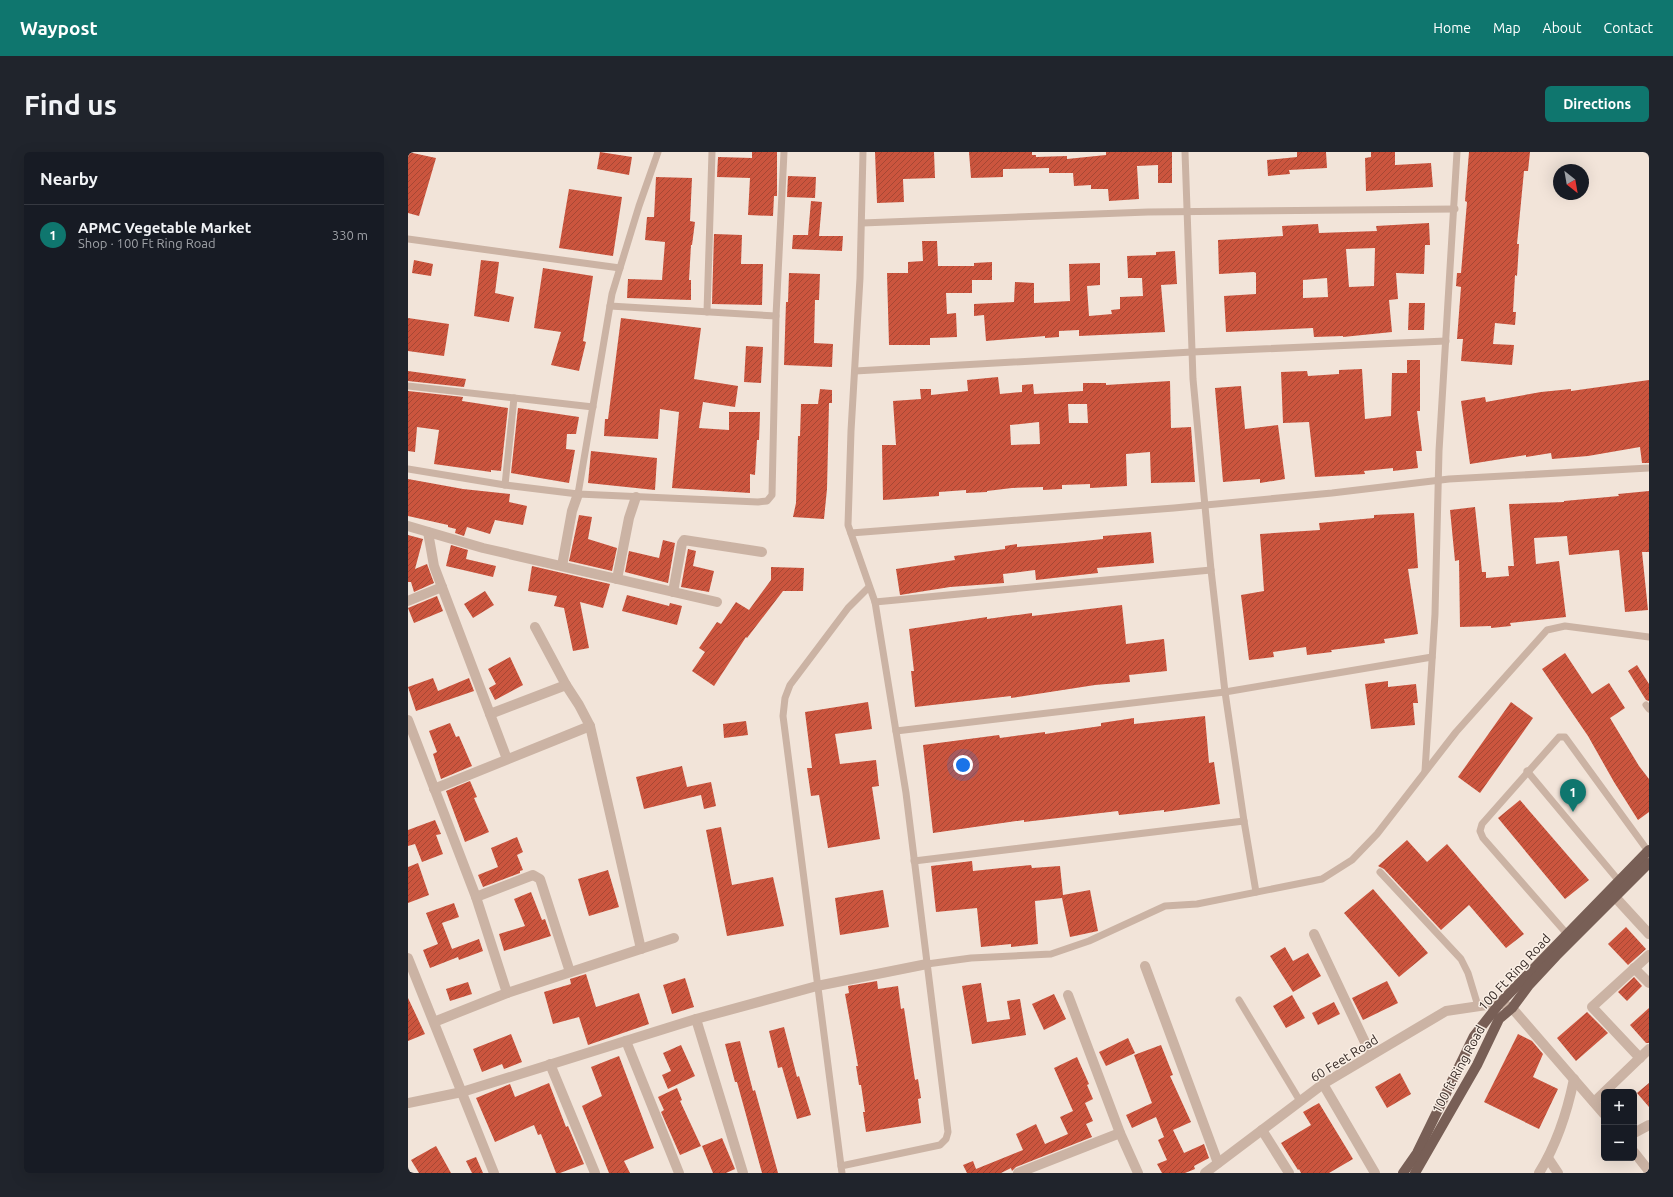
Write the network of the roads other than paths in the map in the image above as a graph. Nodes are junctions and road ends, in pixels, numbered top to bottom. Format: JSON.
{"nodes":[{"id":1,"x":658,"y":152,"type":"edge"},
{"id":2,"x":712,"y":152,"type":"edge"},
{"id":3,"x":784,"y":152,"type":"edge"},
{"id":4,"x":863,"y":152,"type":"edge"},
{"id":5,"x":1185,"y":152,"type":"edge"},
{"id":6,"x":1457,"y":152,"type":"edge"},
{"id":7,"x":1454,"y":209,"type":"junction"},
{"id":8,"x":1187,"y":212,"type":"junction"},
{"id":9,"x":862,"y":223,"type":"junction"},
{"id":10,"x":408,"y":239,"type":"edge"},
{"id":11,"x":620,"y":268,"type":"junction"},
{"id":12,"x":610,"y":306,"type":"junction"},
{"id":13,"x":707,"y":312,"type":"junction"},
{"id":14,"x":776,"y":316,"type":"junction"},
{"id":15,"x":1446,"y":341,"type":"junction"},
{"id":16,"x":1192,"y":352,"type":"junction"},
{"id":17,"x":855,"y":371,"type":"junction"},
{"id":18,"x":408,"y":386,"type":"edge"},
{"id":19,"x":514,"y":398,"type":"junction"},
{"id":20,"x":593,"y":406,"type":"junction"},
{"id":21,"x":1649,"y":468,"type":"edge"},
{"id":22,"x":408,"y":469,"type":"edge"},
{"id":23,"x":1438,"y":480,"type":"junction"},
{"id":24,"x":505,"y":485,"type":"junction"},
{"id":25,"x":578,"y":494,"type":"junction"},
{"id":26,"x":636,"y":497,"type":"junction"},
{"id":27,"x":1206,"y":504,"type":"junction"},
{"id":28,"x":408,"y":526,"type":"edge"},
{"id":29,"x":428,"y":532,"type":"junction"},
{"id":30,"x":851,"y":533,"type":"junction"},
{"id":31,"x":762,"y":552,"type":"dead end"},
{"id":32,"x":562,"y":566,"type":"junction"},
{"id":33,"x":1211,"y":570,"type":"junction"},
{"id":34,"x":617,"y":579,"type":"junction"},
{"id":35,"x":442,"y":587,"type":"junction"},
{"id":36,"x":869,"y":587,"type":"junction"},
{"id":37,"x":673,"y":592,"type":"junction"},
{"id":38,"x":408,"y":601,"type":"edge"},
{"id":39,"x":717,"y":602,"type":"dead end"},
{"id":40,"x":875,"y":602,"type":"junction"},
{"id":41,"x":535,"y":627,"type":"dead end"},
{"id":42,"x":1649,"y":636,"type":"edge"},
{"id":43,"x":1432,"y":657,"type":"junction"},
{"id":44,"x":566,"y":685,"type":"junction"},
{"id":45,"x":1225,"y":692,"type":"junction"},
{"id":46,"x":490,"y":714,"type":"junction"},
{"id":47,"x":408,"y":720,"type":"edge"},
{"id":48,"x":590,"y":726,"type":"junction"},
{"id":49,"x":896,"y":731,"type":"junction"},
{"id":50,"x":507,"y":760,"type":"junction"},
{"id":51,"x":1527,"y":771,"type":"junction"},
{"id":52,"x":1425,"y":772,"type":"junction"},
{"id":53,"x":434,"y":789,"type":"junction"},
{"id":54,"x":1244,"y":821,"type":"junction"},
{"id":55,"x":1649,"y":850,"type":"edge"},
{"id":56,"x":914,"y":861,"type":"junction"},
{"id":57,"x":1649,"y":863,"type":"edge"},
{"id":58,"x":1380,"y":872,"type":"dead end"},
{"id":59,"x":1619,"y":881,"type":"junction"},
{"id":60,"x":1256,"y":892,"type":"junction"},
{"id":61,"x":1615,"y":897,"type":"junction"},
{"id":62,"x":476,"y":898,"type":"junction"},
{"id":63,"x":1314,"y":934,"type":"dead end"},
{"id":64,"x":1567,"y":934,"type":"junction"},
{"id":65,"x":1649,"y":934,"type":"edge"},
{"id":66,"x":674,"y":938,"type":"dead end"},
{"id":67,"x":641,"y":949,"type":"junction"},
{"id":68,"x":1649,"y":955,"type":"edge"},
{"id":69,"x":408,"y":958,"type":"edge"},
{"id":70,"x":927,"y":964,"type":"junction"},
{"id":71,"x":1145,"y":966,"type":"dead end"},
{"id":72,"x":1634,"y":968,"type":"junction"},
{"id":73,"x":570,"y":972,"type":"junction"},
{"id":74,"x":1649,"y":983,"type":"edge"},
{"id":75,"x":817,"y":986,"type":"junction"},
{"id":76,"x":507,"y":993,"type":"junction"},
{"id":77,"x":1068,"y":995,"type":"dead end"},
{"id":78,"x":1239,"y":1000,"type":"dead end"},
{"id":79,"x":1500,"y":1003,"type":"junction"},
{"id":80,"x":1478,"y":1006,"type":"junction"},
{"id":81,"x":1512,"y":1008,"type":"junction"},
{"id":82,"x":696,"y":1019,"type":"junction"},
{"id":83,"x":434,"y":1022,"type":"junction"},
{"id":84,"x":626,"y":1041,"type":"junction"},
{"id":85,"x":1649,"y":1048,"type":"edge"},
{"id":86,"x":1371,"y":1055,"type":"junction"},
{"id":87,"x":1640,"y":1058,"type":"junction"},
{"id":88,"x":550,"y":1064,"type":"junction"},
{"id":89,"x":1574,"y":1079,"type":"junction"},
{"id":90,"x":1323,"y":1084,"type":"junction"},
{"id":91,"x":462,"y":1092,"type":"junction"},
{"id":92,"x":1300,"y":1101,"type":"junction"},
{"id":93,"x":1594,"y":1102,"type":"junction"},
{"id":94,"x":408,"y":1103,"type":"edge"},
{"id":95,"x":1601,"y":1110,"type":"edge"},
{"id":96,"x":1649,"y":1125,"type":"edge"},
{"id":97,"x":1262,"y":1130,"type":"junction"},
{"id":98,"x":1637,"y":1131,"type":"edge"},
{"id":99,"x":1120,"y":1133,"type":"junction"},
{"id":100,"x":1637,"y":1156,"type":"edge"},
{"id":101,"x":1548,"y":1158,"type":"junction"},
{"id":102,"x":1218,"y":1163,"type":"junction"},
{"id":103,"x":842,"y":1170,"type":"edge"},
{"id":104,"x":1649,"y":1171,"type":"edge"},
{"id":105,"x":494,"y":1173,"type":"edge"},
{"id":106,"x":595,"y":1173,"type":"edge"},
{"id":107,"x":679,"y":1173,"type":"edge"},
{"id":108,"x":743,"y":1173,"type":"edge"},
{"id":109,"x":1018,"y":1173,"type":"edge"},
{"id":110,"x":1138,"y":1173,"type":"edge"},
{"id":111,"x":1205,"y":1173,"type":"edge"},
{"id":112,"x":1289,"y":1173,"type":"edge"},
{"id":113,"x":1375,"y":1173,"type":"edge"},
{"id":114,"x":1403,"y":1173,"type":"edge"},
{"id":115,"x":1414,"y":1173,"type":"edge"},
{"id":116,"x":1539,"y":1173,"type":"edge"},
{"id":117,"x":1558,"y":1173,"type":"edge"}],
"edges":[{"from":1,"to":11,"type":"lane"},
{"from":2,"to":13,"type":"lane"},
{"from":3,"to":14,"type":"lane"},
{"from":4,"to":9,"type":"lane"},
{"from":5,"to":8,"type":"lane"},
{"from":6,"to":7,"type":"lane"},
{"from":7,"to":8,"type":"lane"},
{"from":7,"to":15,"type":"lane"},
{"from":8,"to":9,"type":"lane"},
{"from":8,"to":16,"type":"lane"},
{"from":9,"to":17,"type":"lane"},
{"from":10,"to":11,"type":"lane"},
{"from":11,"to":12,"type":"lane"},
{"from":12,"to":13,"type":"lane"},
{"from":12,"to":20,"type":"lane"},
{"from":13,"to":14,"type":"lane"},
{"from":14,"to":26,"type":"lane"},
{"from":15,"to":16,"type":"lane"},
{"from":15,"to":23,"type":"lane"},
{"from":16,"to":17,"type":"lane"},
{"from":16,"to":27,"type":"lane"},
{"from":17,"to":30,"type":"lane"},
{"from":18,"to":19,"type":"lane"},
{"from":19,"to":20,"type":"lane"},
{"from":19,"to":24,"type":"lane"},
{"from":20,"to":25,"type":"lane"},
{"from":21,"to":23,"type":"lane"},
{"from":22,"to":24,"type":"lane"},
{"from":23,"to":27,"type":"lane"},
{"from":23,"to":43,"type":"lane"},
{"from":24,"to":25,"type":"lane"},
{"from":25,"to":26,"type":"lane"},
{"from":25,"to":32,"type":"street"},
{"from":26,"to":34,"type":"street"},
{"from":27,"to":30,"type":"lane"},
{"from":27,"to":33,"type":"lane"},
{"from":28,"to":29,"type":"street"},
{"from":29,"to":32,"type":"street"},
{"from":29,"to":35,"type":"street"},
{"from":30,"to":36,"type":"lane"},
{"from":31,"to":37,"type":"street"},
{"from":32,"to":34,"type":"street"},
{"from":33,"to":40,"type":"lane"},
{"from":33,"to":45,"type":"lane"},
{"from":34,"to":37,"type":"street"},
{"from":35,"to":38,"type":"street"},
{"from":35,"to":46,"type":"street"},
{"from":36,"to":40,"type":"lane"},
{"from":36,"to":75,"type":"lane"},
{"from":37,"to":39,"type":"street"},
{"from":40,"to":49,"type":"lane"},
{"from":41,"to":44,"type":"street"},
{"from":42,"to":52,"type":"lane"},
{"from":43,"to":45,"type":"lane"},
{"from":43,"to":52,"type":"lane"},
{"from":44,"to":46,"type":"street"},
{"from":44,"to":48,"type":"street"},
{"from":45,"to":49,"type":"lane"},
{"from":45,"to":54,"type":"lane"},
{"from":46,"to":50,"type":"street"},
{"from":47,"to":53,"type":"street"},
{"from":48,"to":50,"type":"street"},
{"from":48,"to":67,"type":"street"},
{"from":49,"to":56,"type":"lane"},
{"from":50,"to":53,"type":"street"},
{"from":51,"to":55,"type":"lane"},
{"from":51,"to":59,"type":"lane"},
{"from":51,"to":64,"type":"lane"},
{"from":52,"to":60,"type":"lane"},
{"from":53,"to":62,"type":"street"},
{"from":54,"to":56,"type":"lane"},
{"from":54,"to":60,"type":"lane"},
{"from":55,"to":59,"type":"main road","name":"100 Ft Ring Road"},
{"from":56,"to":70,"type":"lane"},
{"from":57,"to":61,"type":"main road","name":"100 ft Ring Road"},
{"from":58,"to":80,"type":"lane"},
{"from":59,"to":64,"type":"main road","name":"100 Ft Ring Road"},
{"from":60,"to":70,"type":"lane"},
{"from":61,"to":65,"type":"street"},
{"from":61,"to":81,"type":"main road","name":"100 ft Ring Road"},
{"from":62,"to":73,"type":"street"},
{"from":62,"to":76,"type":"street"},
{"from":63,"to":86,"type":"street"},
{"from":64,"to":79,"type":"main road","name":"100 Ft Ring Road"},
{"from":66,"to":67,"type":"street"},
{"from":67,"to":73,"type":"street"},
{"from":68,"to":72,"type":"street"},
{"from":69,"to":83,"type":"street"},
{"from":70,"to":75,"type":"street"},
{"from":70,"to":103,"type":"lane"},
{"from":71,"to":102,"type":"street"},
{"from":72,"to":74,"type":"street"},
{"from":72,"to":87,"type":"street"},
{"from":73,"to":76,"type":"street"},
{"from":75,"to":82,"type":"street"},
{"from":75,"to":103,"type":"lane"},
{"from":76,"to":83,"type":"street"},
{"from":77,"to":99,"type":"street"},
{"from":78,"to":92,"type":"lane"},
{"from":79,"to":80,"type":"street","name":"60 Feet Road"},
{"from":79,"to":81,"type":"street"},
{"from":79,"to":114,"type":"main road","name":"100 Ft Ring Road"},
{"from":80,"to":86,"type":"street","name":"60 Feet Road"},
{"from":81,"to":89,"type":"street"},
{"from":81,"to":115,"type":"main road","name":"100 ft Ring Road"},
{"from":82,"to":84,"type":"street"},
{"from":82,"to":108,"type":"street"},
{"from":83,"to":91,"type":"street"},
{"from":84,"to":88,"type":"street"},
{"from":84,"to":107,"type":"street"},
{"from":85,"to":87,"type":"street"},
{"from":86,"to":90,"type":"street","name":"60 Feet Road"},
{"from":87,"to":93,"type":"street"},
{"from":88,"to":91,"type":"street"},
{"from":88,"to":106,"type":"street"},
{"from":89,"to":93,"type":"street"},
{"from":89,"to":101,"type":"street"},
{"from":90,"to":92,"type":"street","name":"60 Feet Road"},
{"from":90,"to":113,"type":"street"},
{"from":91,"to":94,"type":"street"},
{"from":91,"to":105,"type":"street"},
{"from":92,"to":97,"type":"street","name":"60 Feet Road"},
{"from":93,"to":95,"type":"street"},
{"from":96,"to":98,"type":"street"},
{"from":97,"to":102,"type":"street","name":"60 Feet Road"},
{"from":97,"to":112,"type":"street"},
{"from":99,"to":109,"type":"street"},
{"from":99,"to":110,"type":"street"},
{"from":100,"to":104,"type":"street"},
{"from":101,"to":116,"type":"street"},
{"from":101,"to":117,"type":"street"},
{"from":102,"to":111,"type":"street","name":"60 Feet Road"}]}
